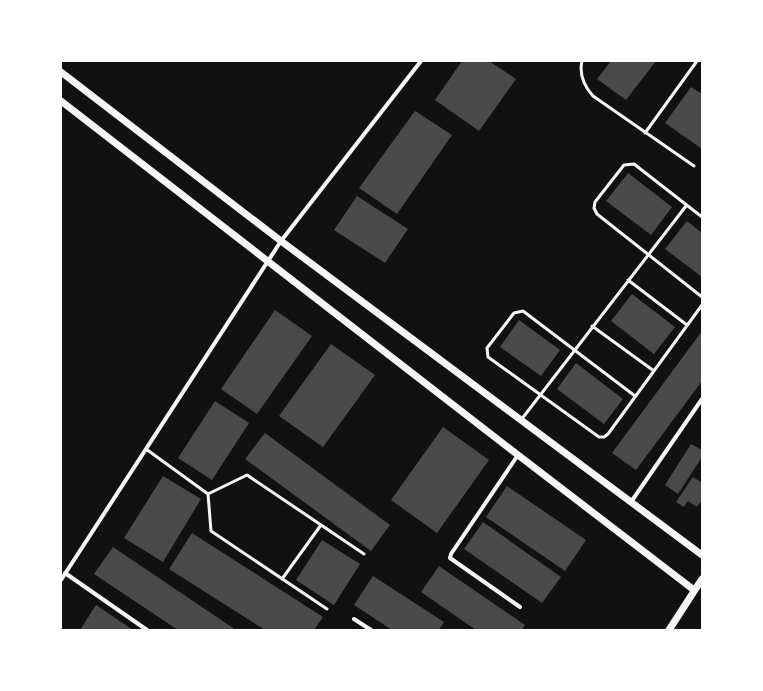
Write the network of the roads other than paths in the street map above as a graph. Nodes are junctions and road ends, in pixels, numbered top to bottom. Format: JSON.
{"nodes":[{"id":1,"x":421,"y":61,"type":"edge"},
{"id":2,"x":582,"y":61,"type":"edge"},
{"id":3,"x":697,"y":61,"type":"edge"},
{"id":4,"x":61,"y":72,"type":"edge"},
{"id":5,"x":61,"y":101,"type":"edge"},
{"id":6,"x":646,"y":133,"type":"junction"},
{"id":7,"x":694,"y":166,"type":"dead end"},
{"id":8,"x":686,"y":206,"type":"junction"},
{"id":9,"x":702,"y":218,"type":"edge"},
{"id":10,"x":281,"y":241,"type":"junction"},
{"id":11,"x":647,"y":254,"type":"junction"},
{"id":12,"x":267,"y":262,"type":"junction"},
{"id":13,"x":628,"y":280,"type":"junction"},
{"id":14,"x":702,"y":297,"type":"edge"},
{"id":15,"x":702,"y":305,"type":"edge"},
{"id":16,"x":687,"y":325,"type":"junction"},
{"id":17,"x":592,"y":326,"type":"junction"},
{"id":18,"x":574,"y":351,"type":"junction"},
{"id":19,"x":654,"y":371,"type":"junction"},
{"id":20,"x":540,"y":395,"type":"junction"},
{"id":21,"x":635,"y":396,"type":"junction"},
{"id":22,"x":702,"y":399,"type":"edge"},
{"id":23,"x":521,"y":420,"type":"junction"},
{"id":24,"x":146,"y":449,"type":"junction"},
{"id":25,"x":518,"y":455,"type":"junction"},
{"id":26,"x":208,"y":494,"type":"junction"},
{"id":27,"x":631,"y":502,"type":"junction"},
{"id":28,"x":320,"y":525,"type":"junction"},
{"id":29,"x":364,"y":554,"type":"dead end"},
{"id":30,"x":702,"y":556,"type":"edge"},
{"id":31,"x":65,"y":573,"type":"junction"},
{"id":32,"x":282,"y":579,"type":"junction"},
{"id":33,"x":702,"y":579,"type":"edge"},
{"id":34,"x":61,"y":580,"type":"edge"},
{"id":35,"x":694,"y":590,"type":"junction"},
{"id":36,"x":520,"y":607,"type":"dead end"},
{"id":37,"x":327,"y":609,"type":"dead end"},
{"id":38,"x":354,"y":619,"type":"dead end"},
{"id":39,"x":147,"y":630,"type":"edge"},
{"id":40,"x":371,"y":630,"type":"edge"},
{"id":41,"x":669,"y":630,"type":"edge"}],
"edges":[{"from":1,"to":10,"type":"street"},
{"from":2,"to":6,"type":"lane"},
{"from":3,"to":6,"type":"lane"},
{"from":4,"to":10,"type":"street"},
{"from":5,"to":12,"type":"street"},
{"from":6,"to":7,"type":"lane"},
{"from":8,"to":9,"type":"lane"},
{"from":8,"to":11,"type":"lane"},
{"from":8,"to":11,"type":"lane"},
{"from":10,"to":12,"type":"street"},
{"from":10,"to":23,"type":"street"},
{"from":11,"to":13,"type":"lane"},
{"from":11,"to":14,"type":"lane"},
{"from":12,"to":24,"type":"street"},
{"from":12,"to":25,"type":"street"},
{"from":13,"to":16,"type":"lane"},
{"from":13,"to":17,"type":"lane"},
{"from":15,"to":16,"type":"lane"},
{"from":16,"to":19,"type":"lane"},
{"from":17,"to":18,"type":"lane"},
{"from":17,"to":19,"type":"lane"},
{"from":18,"to":20,"type":"lane"},
{"from":18,"to":20,"type":"lane"},
{"from":18,"to":21,"type":"lane"},
{"from":19,"to":21,"type":"lane"},
{"from":20,"to":21,"type":"lane"},
{"from":20,"to":23,"type":"lane"},
{"from":22,"to":27,"type":"street"},
{"from":23,"to":27,"type":"street"},
{"from":24,"to":26,"type":"lane"},
{"from":24,"to":31,"type":"street"},
{"from":25,"to":35,"type":"street"},
{"from":25,"to":36,"type":"street"},
{"from":26,"to":28,"type":"lane"},
{"from":26,"to":32,"type":"lane"},
{"from":27,"to":30,"type":"street"},
{"from":28,"to":29,"type":"lane"},
{"from":28,"to":32,"type":"lane"},
{"from":31,"to":34,"type":"street"},
{"from":31,"to":39,"type":"street"},
{"from":32,"to":37,"type":"lane"},
{"from":33,"to":35,"type":"street"},
{"from":35,"to":41,"type":"street"},
{"from":38,"to":40,"type":"street"}]}
